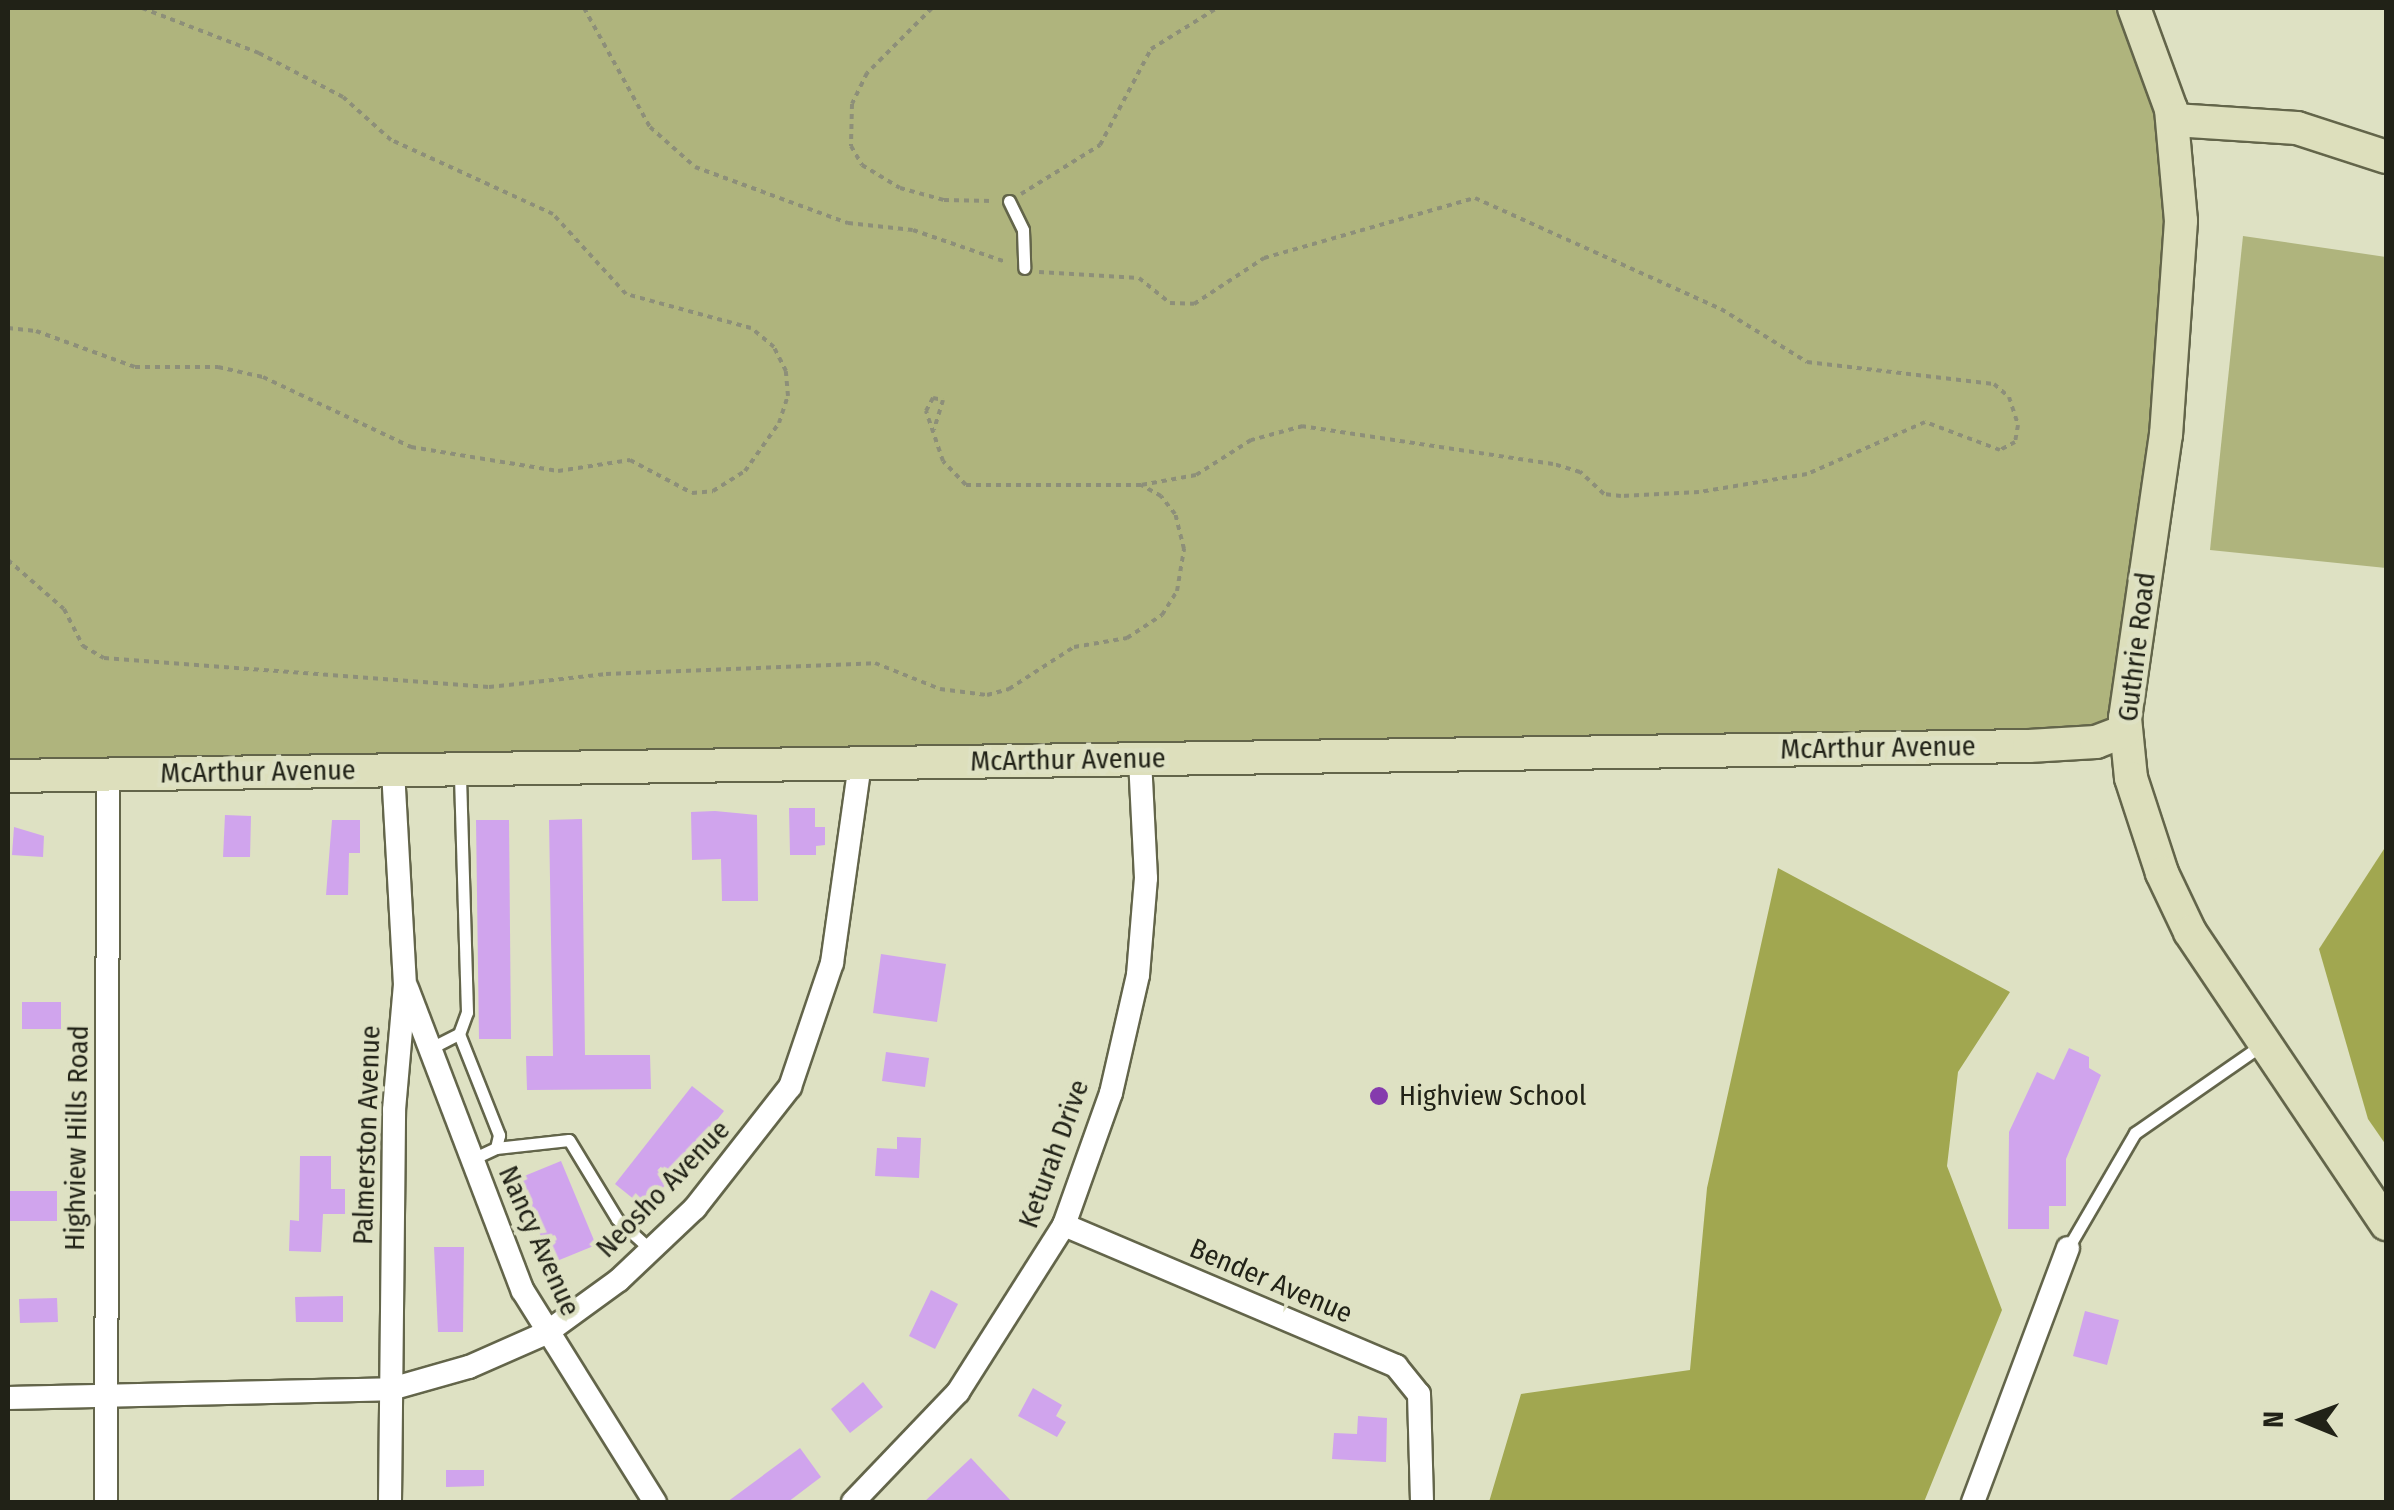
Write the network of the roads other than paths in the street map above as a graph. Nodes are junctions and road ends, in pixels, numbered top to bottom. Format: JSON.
{"nodes":[{"id":1,"x":2134,"y":8,"type":"edge"},
{"id":2,"x":2174,"y":120,"type":"junction"},
{"id":3,"x":2386,"y":156,"type":"edge"},
{"id":4,"x":1009,"y":201,"type":"road end"},
{"id":5,"x":1024,"y":268,"type":"road end"},
{"id":6,"x":2126,"y":730,"type":"junction"},
{"id":7,"x":1140,"y":759,"type":"junction"},
{"id":8,"x":860,"y":764,"type":"junction"},
{"id":9,"x":460,"y":770,"type":"junction"},
{"id":10,"x":394,"y":771,"type":"junction"},
{"id":11,"x":108,"y":774,"type":"junction"},
{"id":12,"x":8,"y":776,"type":"edge"},
{"id":13,"x":405,"y":984,"type":"junction"},
{"id":14,"x":460,"y":1034,"type":"junction"},
{"id":15,"x":2262,"y":1045,"type":"junction"},
{"id":16,"x":431,"y":1048,"type":"junction"},
{"id":17,"x":496,"y":1148,"type":"junction"},
{"id":18,"x":470,"y":1160,"type":"junction"},
{"id":19,"x":2386,"y":1224,"type":"edge"},
{"id":20,"x":1064,"y":1225,"type":"junction"},
{"id":21,"x":2068,"y":1248,"type":"joint"},
{"id":22,"x":652,"y":1251,"type":"junction"},
{"id":23,"x":546,"y":1332,"type":"junction"},
{"id":24,"x":391,"y":1389,"type":"junction"},
{"id":25,"x":106,"y":1396,"type":"junction"},
{"id":26,"x":8,"y":1398,"type":"edge"},
{"id":27,"x":106,"y":1502,"type":"edge"},
{"id":28,"x":390,"y":1502,"type":"edge"},
{"id":29,"x":655,"y":1502,"type":"edge"},
{"id":30,"x":853,"y":1502,"type":"edge"},
{"id":31,"x":1422,"y":1502,"type":"edge"},
{"id":32,"x":1973,"y":1502,"type":"edge"}],
"edges":[{"from":1,"to":2,"type":"street","name":"Guthrie Road"},
{"from":2,"to":3,"type":"street"},
{"from":2,"to":6,"type":"street","name":"Guthrie Road"},
{"from":4,"to":5,"type":"lane"},
{"from":6,"to":7,"type":"street","name":"McArthur Avenue"},
{"from":6,"to":15,"type":"street","name":"Guthrie Road"},
{"from":7,"to":8,"type":"street","name":"McArthur Avenue"},
{"from":7,"to":20,"type":"street","name":"Keturah Drive"},
{"from":8,"to":9,"type":"street","name":"McArthur Avenue"},
{"from":8,"to":22,"type":"street","name":"Neosho Avenue"},
{"from":9,"to":10,"type":"street","name":"McArthur Avenue"},
{"from":9,"to":14,"type":"lane"},
{"from":10,"to":11,"type":"street","name":"McArthur Avenue"},
{"from":10,"to":13,"type":"street","name":"Palmerston Avenue"},
{"from":11,"to":12,"type":"street","name":"McArthur Avenue"},
{"from":11,"to":25,"type":"street","name":"Highview Hills Road"},
{"from":13,"to":16,"type":"street","name":"Nancy Avenue"},
{"from":13,"to":24,"type":"street","name":"Palmerston Avenue"},
{"from":14,"to":16,"type":"lane"},
{"from":14,"to":17,"type":"lane"},
{"from":15,"to":19,"type":"street","name":"Guthrie Road"},
{"from":15,"to":21,"type":"lane"},
{"from":16,"to":18,"type":"street","name":"Nancy Avenue"},
{"from":17,"to":18,"type":"lane"},
{"from":17,"to":22,"type":"lane"},
{"from":18,"to":23,"type":"street","name":"Nancy Avenue"},
{"from":20,"to":30,"type":"street","name":"Keturah Drive"},
{"from":20,"to":31,"type":"street","name":"Bender Avenue"},
{"from":21,"to":32,"type":"street"},
{"from":22,"to":23,"type":"street","name":"Neosho Avenue"},
{"from":23,"to":24,"type":"street","name":"Neosho Avenue"},
{"from":23,"to":29,"type":"street","name":"Nancy Avenue"},
{"from":24,"to":25,"type":"street","name":"Neosho Avenue"},
{"from":24,"to":28,"type":"street","name":"Palmerston Avenue"},
{"from":25,"to":26,"type":"street","name":"Neosho Avenue"},
{"from":25,"to":27,"type":"street","name":"Highview Hills Road"}]}
